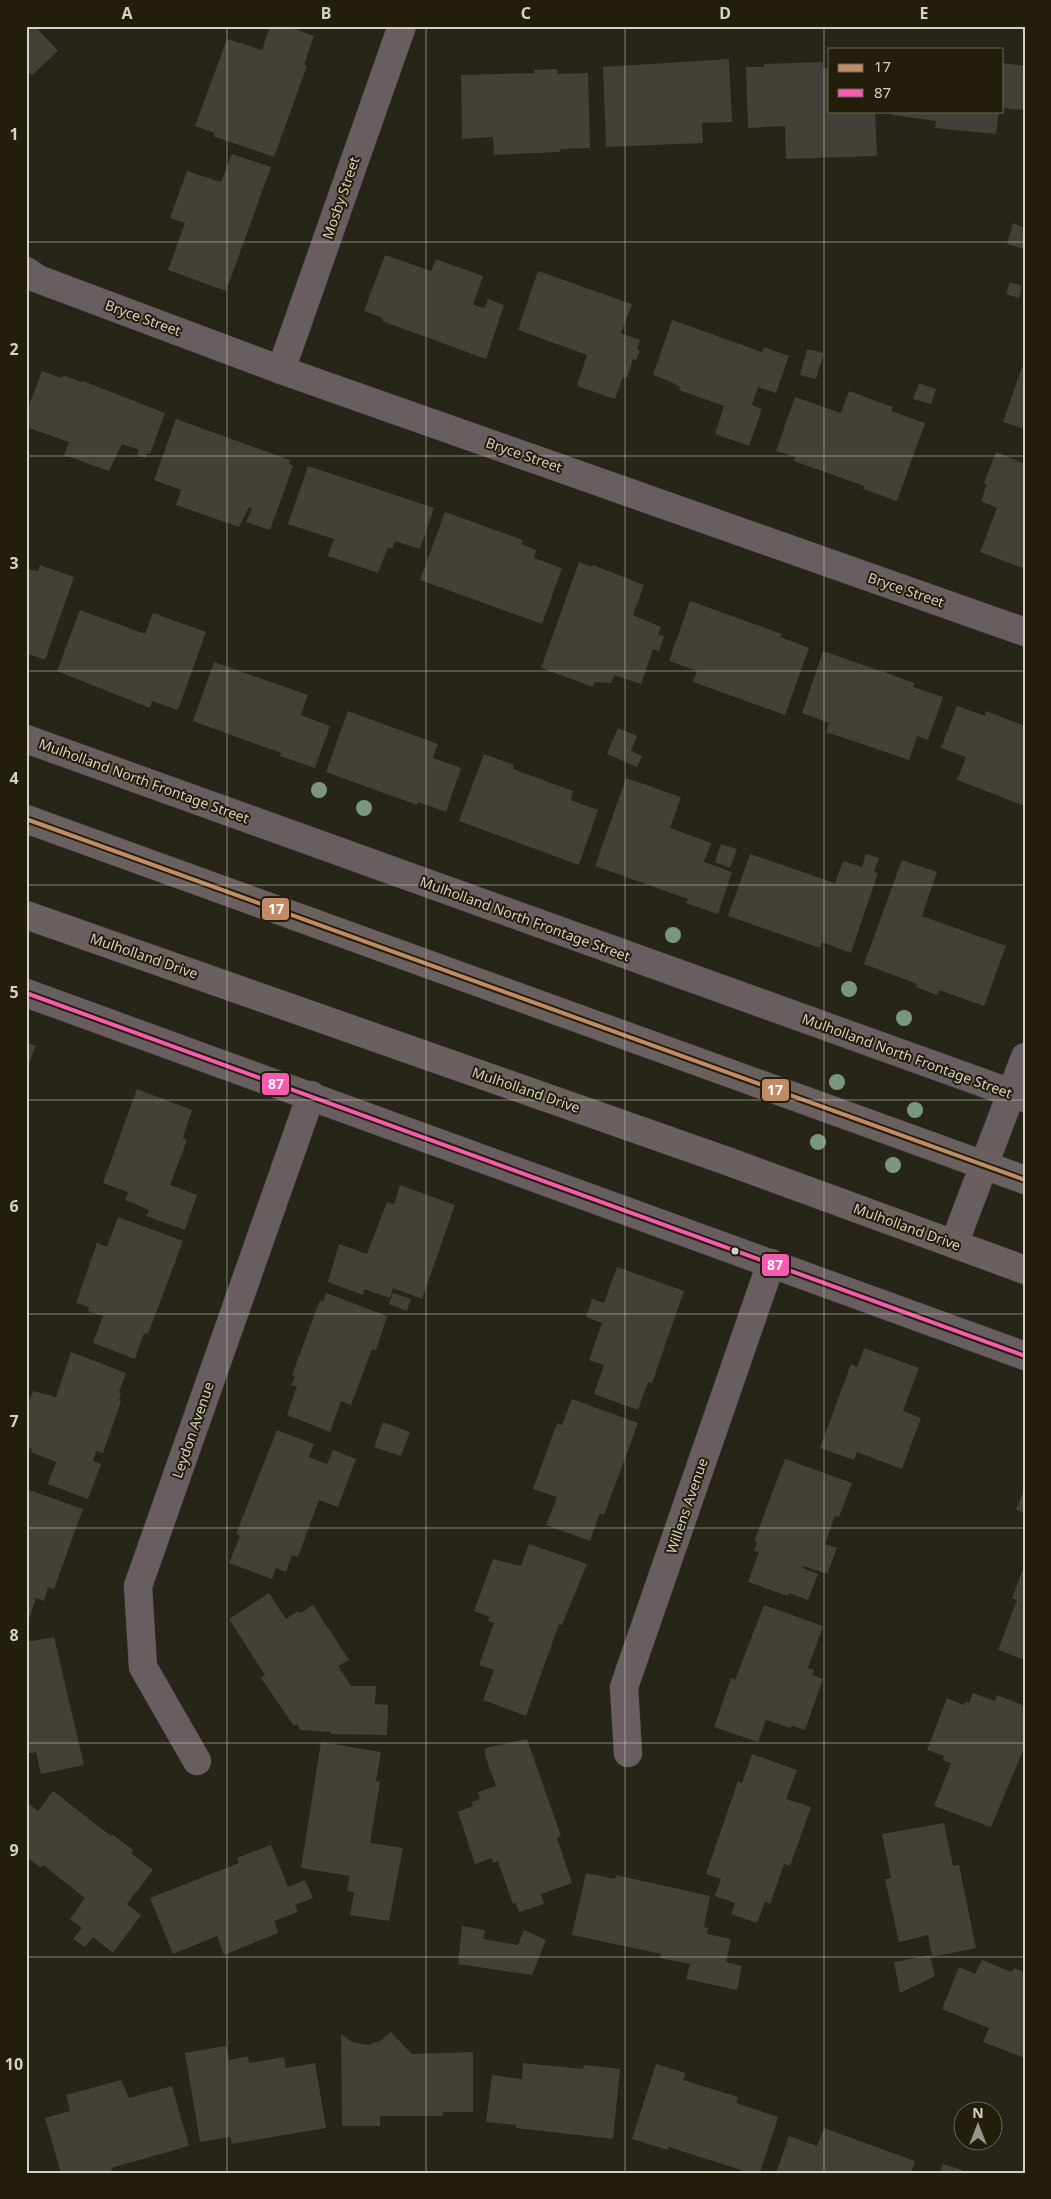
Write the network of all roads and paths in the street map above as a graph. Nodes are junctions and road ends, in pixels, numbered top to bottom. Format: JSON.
{"nodes":[{"id":1,"x":402,"y":26,"type":"edge"},
{"id":2,"x":26,"y":271,"type":"edge"},
{"id":3,"x":281,"y":370,"type":"junction"},
{"id":4,"x":1025,"y":632,"type":"edge"},
{"id":5,"x":26,"y":739,"type":"edge"},
{"id":6,"x":26,"y":819,"type":"edge"},
{"id":7,"x":26,"y":915,"type":"edge"},
{"id":8,"x":26,"y":993,"type":"edge"},
{"id":9,"x":1025,"y":1057,"type":"edge"},
{"id":10,"x":311,"y":1095,"type":"junction"},
{"id":11,"x":1018,"y":1096,"type":"edge"},
{"id":12,"x":985,"y":1165,"type":"junction"},
{"id":13,"x":1025,"y":1180,"type":"edge"},
{"id":14,"x":954,"y":1244,"type":"junction"},
{"id":15,"x":771,"y":1263,"type":"junction"},
{"id":16,"x":1025,"y":1270,"type":"edge"},
{"id":17,"x":1025,"y":1356,"type":"edge"},
{"id":18,"x":628,"y":1753,"type":"dead end"},
{"id":19,"x":197,"y":1761,"type":"dead end"}],
"edges":[{"from":1,"to":3,"type":"street","name":"Mosby Street"},
{"from":2,"to":3,"type":"street","name":"Bryce Street"},
{"from":3,"to":4,"type":"street","name":"Bryce Street"},
{"from":5,"to":11,"type":"street","name":"Mulholland North Frontage Street"},
{"from":6,"to":12,"type":"main road"},
{"from":7,"to":14,"type":"main road","name":"Mulholland Drive"},
{"from":8,"to":10,"type":"street"},
{"from":9,"to":11,"type":"street"},
{"from":10,"to":15,"type":"street"},
{"from":10,"to":19,"type":"street","name":"Leydon Avenue"},
{"from":11,"to":12,"type":"street"},
{"from":12,"to":13,"type":"main road"},
{"from":12,"to":14,"type":"street"},
{"from":14,"to":16,"type":"main road","name":"Mulholland Drive"},
{"from":15,"to":17,"type":"street"},
{"from":15,"to":18,"type":"street","name":"Willens Avenue"}]}
